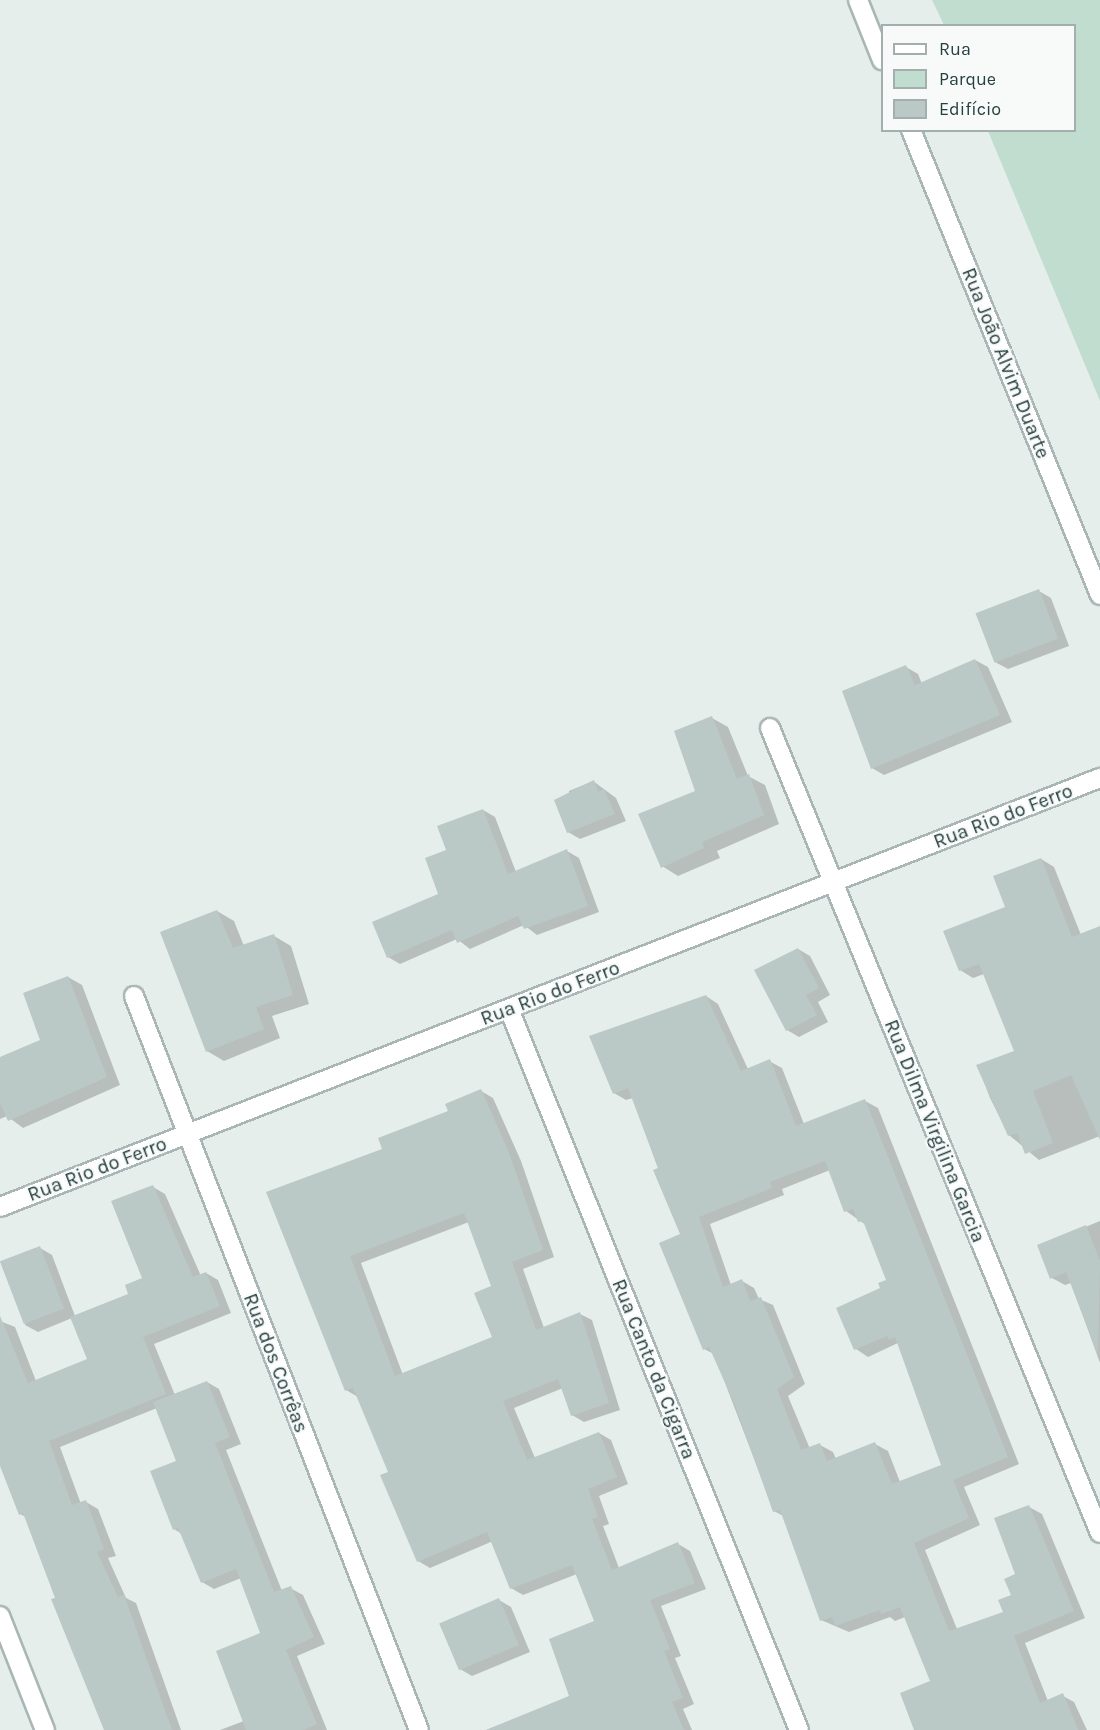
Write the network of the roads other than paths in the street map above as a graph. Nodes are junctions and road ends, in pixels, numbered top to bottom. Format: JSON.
{"nodes":[{"id":1,"x":858,"y":0,"type":"edge"},
{"id":2,"x":881,"y":58,"type":"edge"},
{"id":3,"x":912,"y":132,"type":"edge"},
{"id":4,"x":1100,"y":596,"type":"edge"},
{"id":5,"x":770,"y":728,"type":"dead end"},
{"id":6,"x":1100,"y":778,"type":"edge"},
{"id":7,"x":833,"y":882,"type":"junction"},
{"id":8,"x":134,"y":996,"type":"dead end"},
{"id":9,"x":509,"y":1009,"type":"junction"},
{"id":10,"x":187,"y":1134,"type":"junction"},
{"id":11,"x":0,"y":1207,"type":"edge"},
{"id":12,"x":1100,"y":1533,"type":"edge"},
{"id":13,"x":0,"y":1616,"type":"edge"},
{"id":14,"x":45,"y":1730,"type":"edge"},
{"id":15,"x":419,"y":1730,"type":"edge"},
{"id":16,"x":800,"y":1730,"type":"edge"}],
"edges":[{"from":1,"to":2,"type":"street"},
{"from":3,"to":4,"type":"street","name":"Rua João Alvim Duarte"},
{"from":5,"to":7,"type":"street","name":"Rua Dilma Virgilina Garcia"},
{"from":6,"to":7,"type":"street","name":"Rua Rio do Ferro"},
{"from":7,"to":9,"type":"street","name":"Rua Rio do Ferro"},
{"from":7,"to":12,"type":"street","name":"Rua Dilma Virgilina Garcia"},
{"from":8,"to":10,"type":"street","name":"Rua dos Corrêas"},
{"from":9,"to":10,"type":"street","name":"Rua Rio do Ferro"},
{"from":9,"to":16,"type":"street","name":"Rua Canto da Cigarra"},
{"from":10,"to":11,"type":"street","name":"Rua Rio do Ferro"},
{"from":10,"to":15,"type":"street","name":"Rua dos Corrêas"},
{"from":13,"to":14,"type":"street"}]}
